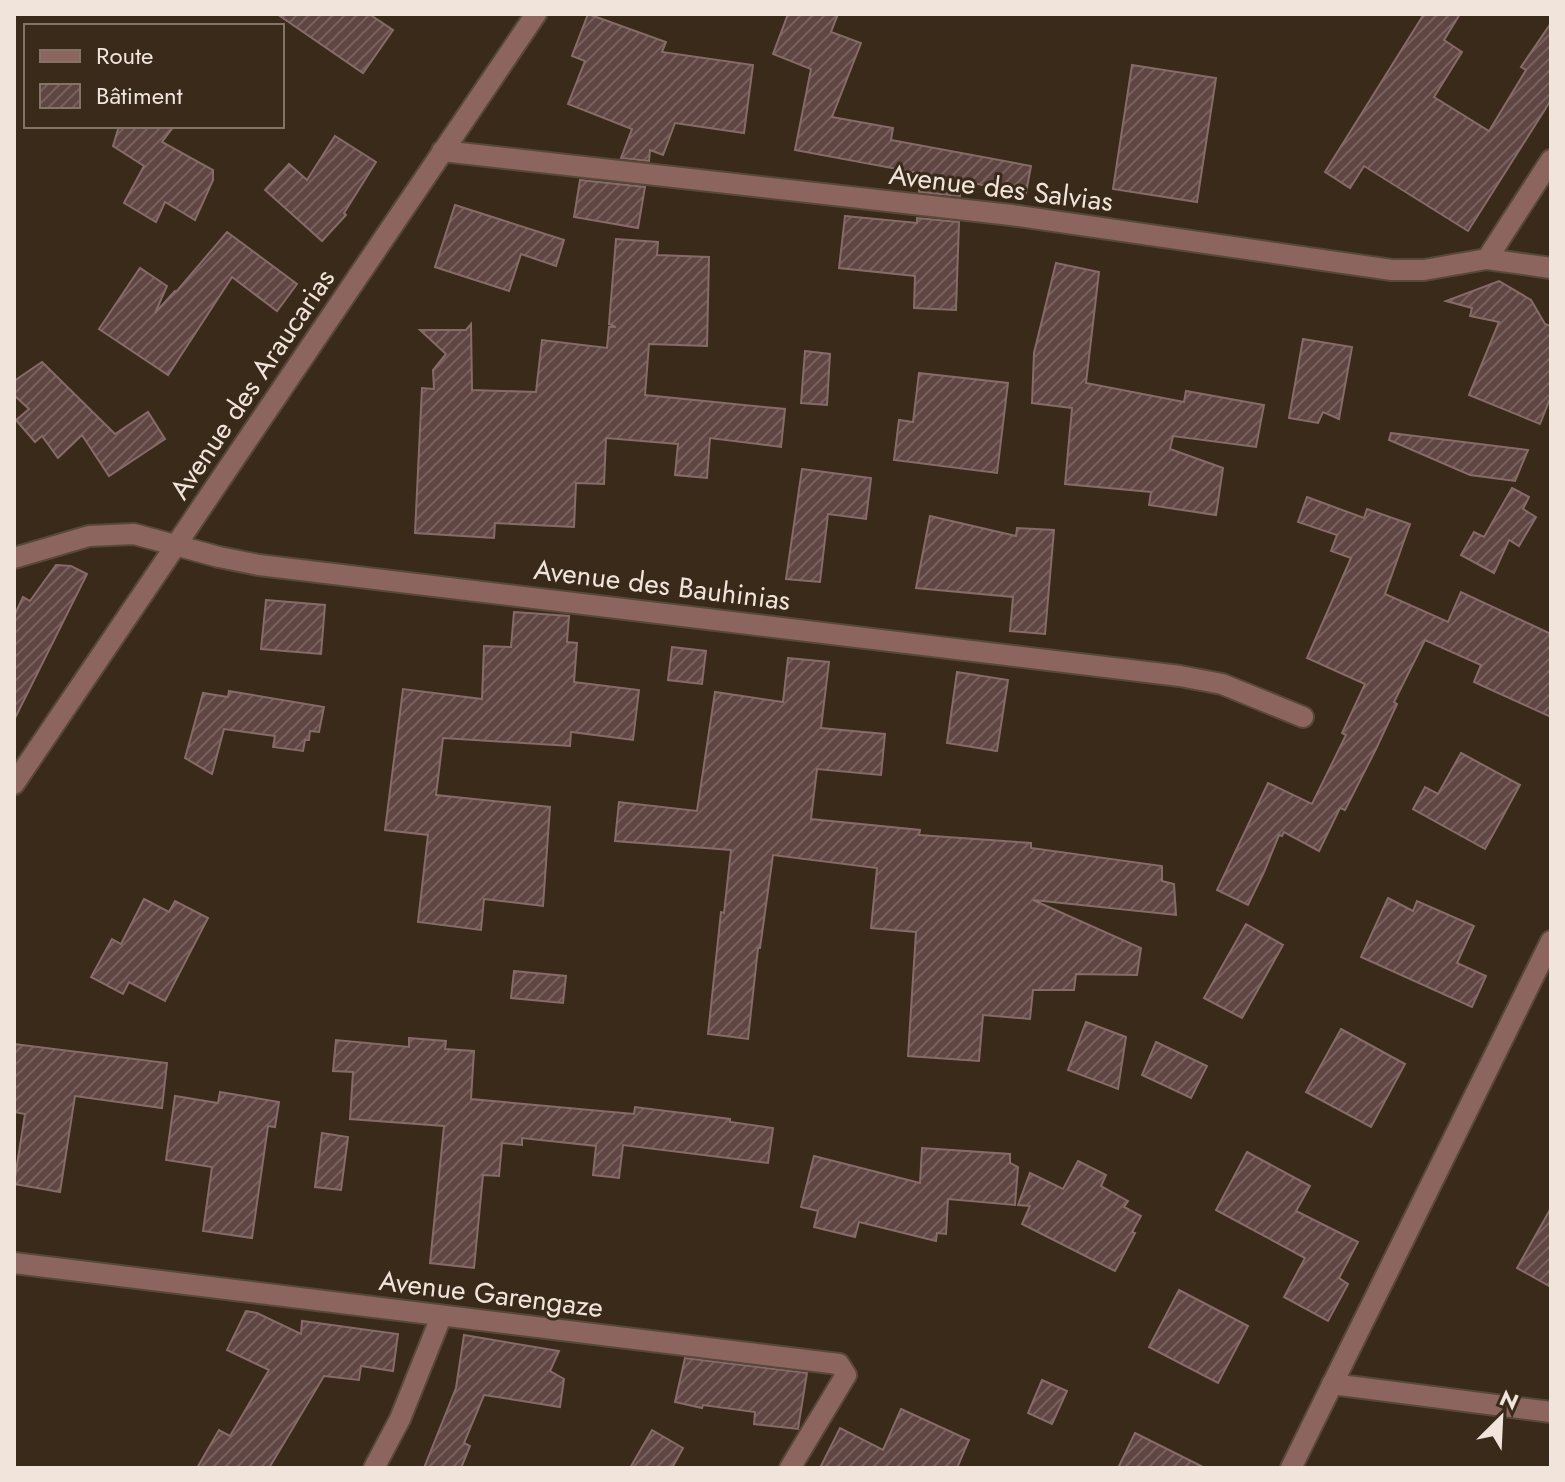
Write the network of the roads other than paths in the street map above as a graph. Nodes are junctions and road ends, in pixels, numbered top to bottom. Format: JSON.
{"nodes":[{"id":1,"x":536,"y":14,"type":"edge"},
{"id":2,"x":442,"y":151,"type":"junction"},
{"id":3,"x":1551,"y":160,"type":"edge"},
{"id":4,"x":1487,"y":259,"type":"junction"},
{"id":5,"x":1551,"y":268,"type":"edge"},
{"id":6,"x":177,"y":546,"type":"junction"},
{"id":7,"x":14,"y":558,"type":"edge"},
{"id":8,"x":1303,"y":717,"type":"dead end"},
{"id":9,"x":14,"y":784,"type":"edge"},
{"id":10,"x":1551,"y":941,"type":"edge"},
{"id":11,"x":14,"y":1263,"type":"edge"},
{"id":12,"x":441,"y":1317,"type":"junction"},
{"id":13,"x":1332,"y":1384,"type":"junction"},
{"id":14,"x":1551,"y":1412,"type":"edge"},
{"id":15,"x":374,"y":1468,"type":"edge"},
{"id":16,"x":790,"y":1468,"type":"edge"},
{"id":17,"x":1291,"y":1468,"type":"edge"}],
"edges":[{"from":1,"to":2,"type":"street","name":"Avenue des Araucarias"},
{"from":2,"to":4,"type":"street","name":"Avenue des Salvias"},
{"from":2,"to":6,"type":"street","name":"Avenue des Araucarias"},
{"from":3,"to":4,"type":"street"},
{"from":4,"to":5,"type":"street","name":"Avenue des Salvias"},
{"from":6,"to":7,"type":"street","name":"Avenue des Bauhinias"},
{"from":6,"to":8,"type":"street","name":"Avenue des Bauhinias"},
{"from":6,"to":9,"type":"street","name":"Avenue des Araucarias"},
{"from":10,"to":13,"type":"street"},
{"from":11,"to":12,"type":"street","name":"Avenue Garengaze"},
{"from":12,"to":15,"type":"street"},
{"from":12,"to":16,"type":"street","name":"Avenue Garengaze"},
{"from":13,"to":14,"type":"street"},
{"from":13,"to":17,"type":"street"}]}
